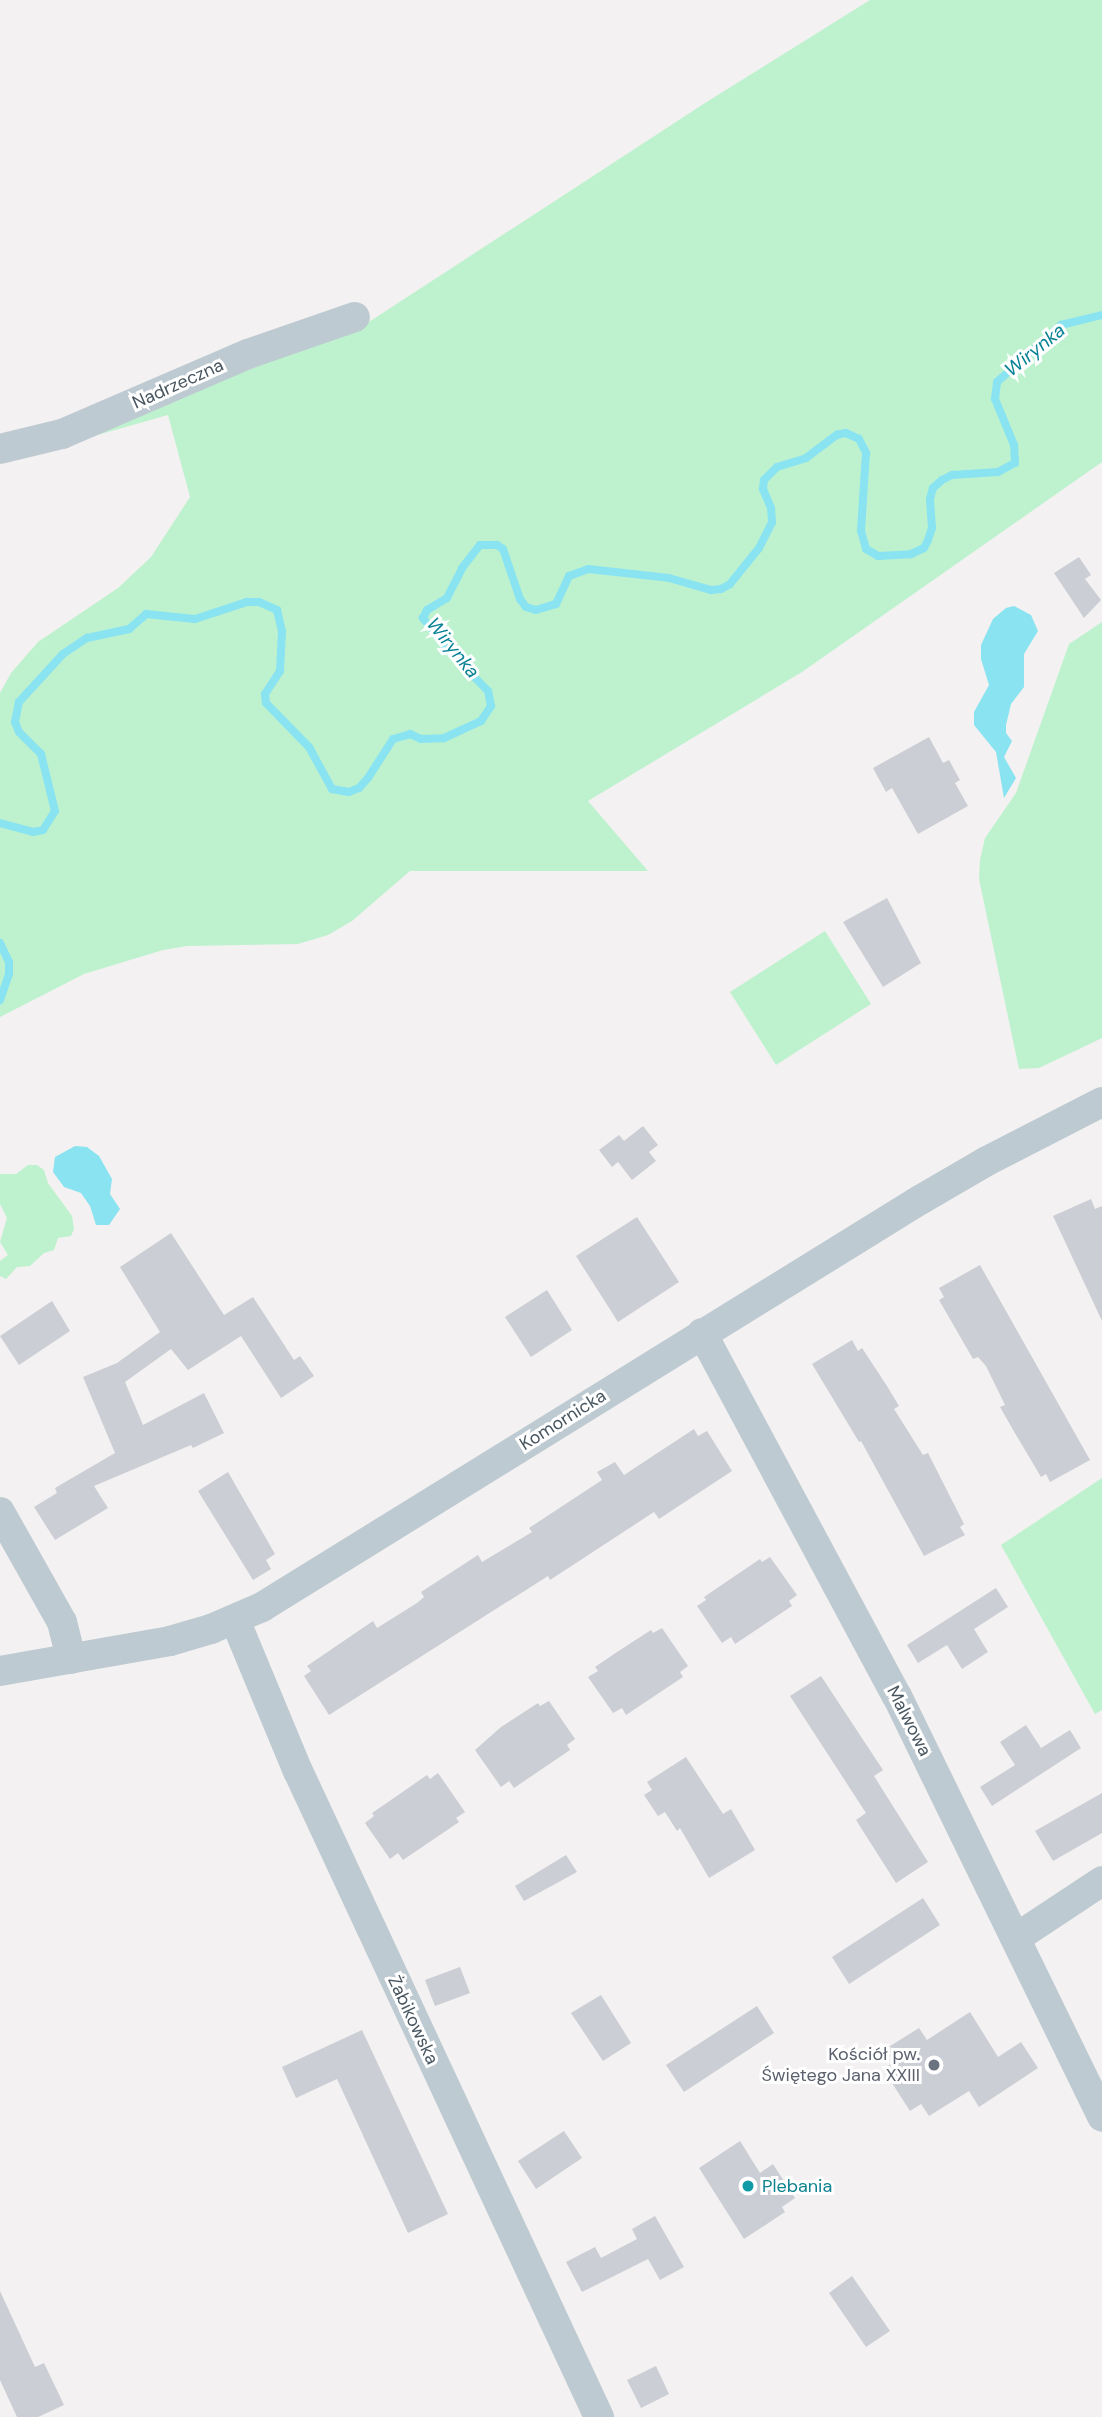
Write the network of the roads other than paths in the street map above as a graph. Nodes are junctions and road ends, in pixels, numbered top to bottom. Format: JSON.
{"nodes":[{"id":1,"x":355,"y":317,"type":"dead end"},
{"id":2,"x":0,"y":449,"type":"edge"},
{"id":3,"x":1102,"y":1102,"type":"edge"},
{"id":4,"x":702,"y":1333,"type":"junction"},
{"id":5,"x":0,"y":1512,"type":"edge"},
{"id":6,"x":235,"y":1620,"type":"junction"},
{"id":7,"x":71,"y":1659,"type":"junction"},
{"id":8,"x":0,"y":1671,"type":"edge"},
{"id":9,"x":1102,"y":1881,"type":"edge"},
{"id":10,"x":1016,"y":1938,"type":"junction"},
{"id":11,"x":1102,"y":2117,"type":"edge"},
{"id":12,"x":599,"y":2417,"type":"edge"}],
"edges":[{"from":1,"to":2,"type":"street","name":"Nadrzeczna"},
{"from":3,"to":4,"type":"street","name":"Komornicka"},
{"from":4,"to":6,"type":"street","name":"Komornicka"},
{"from":4,"to":10,"type":"street","name":"Malwowa"},
{"from":5,"to":7,"type":"street"},
{"from":6,"to":7,"type":"street","name":"Komornicka"},
{"from":6,"to":12,"type":"street","name":"Żabikowska"},
{"from":7,"to":8,"type":"street","name":"Komornicka"},
{"from":9,"to":10,"type":"street"},
{"from":10,"to":11,"type":"street","name":"Malwowa"}]}
